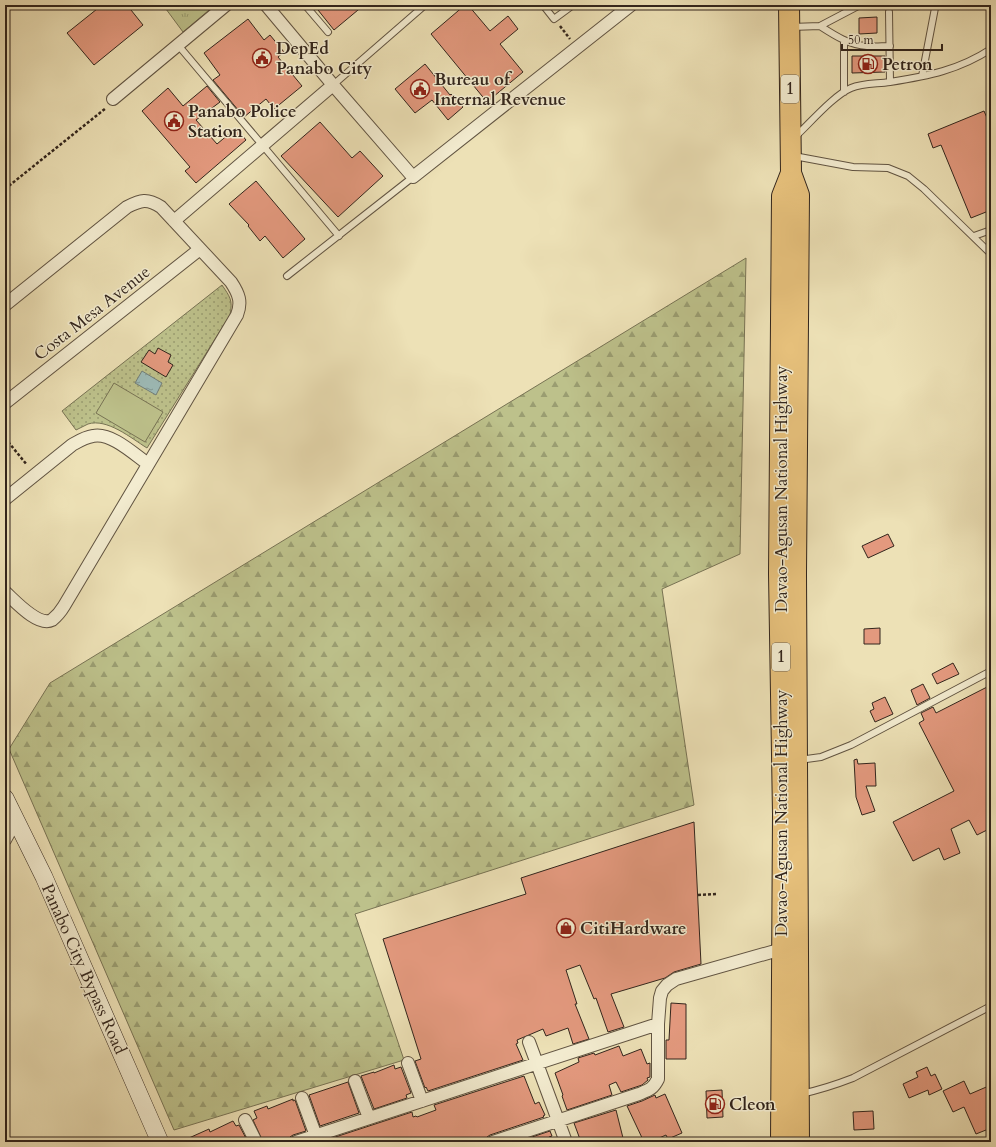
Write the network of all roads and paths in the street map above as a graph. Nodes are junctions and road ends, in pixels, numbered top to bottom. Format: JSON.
{"nodes":[{"id":1,"x":226,"y":5,"type":"edge"},
{"id":2,"x":266,"y":5,"type":"edge"},
{"id":3,"x":305,"y":5,"type":"edge"},
{"id":4,"x":425,"y":5,"type":"edge"},
{"id":5,"x":543,"y":5,"type":"edge"},
{"id":6,"x":573,"y":5,"type":"edge"},
{"id":7,"x":631,"y":5,"type":"edge"},
{"id":8,"x":789,"y":5,"type":"edge"},
{"id":9,"x":860,"y":5,"type":"edge"},
{"id":10,"x":936,"y":8,"type":"dead end"},
{"id":11,"x":889,"y":12,"type":"dead end"},
{"id":12,"x":554,"y":19,"type":"junction"},
{"id":13,"x":820,"y":26,"type":"junction"},
{"id":14,"x":790,"y":27,"type":"junction"},
{"id":15,"x":328,"y":32,"type":"dead end"},
{"id":16,"x":844,"y":40,"type":"junction"},
{"id":17,"x":178,"y":45,"type":"junction"},
{"id":18,"x":890,"y":46,"type":"junction"},
{"id":19,"x":577,"y":48,"type":"junction"},
{"id":20,"x":991,"y":49,"type":"edge"},
{"id":21,"x":922,"y":76,"type":"junction"},
{"id":22,"x":890,"y":82,"type":"junction"},
{"id":23,"x":333,"y":85,"type":"junction"},
{"id":24,"x":844,"y":92,"type":"junction"},
{"id":25,"x":113,"y":99,"type":"joint"},
{"id":26,"x":262,"y":145,"type":"junction"},
{"id":27,"x":791,"y":156,"type":"junction"},
{"id":28,"x":412,"y":177,"type":"junction"},
{"id":29,"x":5,"y":189,"type":"edge"},
{"id":30,"x":174,"y":221,"type":"junction"},
{"id":31,"x":991,"y":230,"type":"edge"},
{"id":32,"x":338,"y":236,"type":"junction"},
{"id":33,"x":974,"y":236,"type":"junction"},
{"id":34,"x":200,"y":249,"type":"junction"},
{"id":35,"x":991,"y":254,"type":"edge"},
{"id":36,"x":287,"y":276,"type":"dead end"},
{"id":37,"x":5,"y":305,"type":"edge"},
{"id":38,"x":5,"y":403,"type":"edge"},
{"id":39,"x":5,"y":438,"type":"edge"},
{"id":40,"x":148,"y":464,"type":"junction"},
{"id":41,"x":35,"y":475,"type":"junction"},
{"id":42,"x":5,"y":499,"type":"edge"},
{"id":43,"x":5,"y":592,"type":"edge"},
{"id":44,"x":991,"y":671,"type":"edge"},
{"id":45,"x":790,"y":761,"type":"junction"},
{"id":46,"x":5,"y":798,"type":"edge"},
{"id":47,"x":16,"y":820,"type":"junction"},
{"id":48,"x":5,"y":840,"type":"edge"},
{"id":49,"x":716,"y":894,"type":"dead end"},
{"id":50,"x":698,"y":895,"type":"dead end"},
{"id":51,"x":782,"y":949,"type":"junction"},
{"id":52,"x":991,"y":1006,"type":"edge"},
{"id":53,"x":658,"y":1024,"type":"junction"},
{"id":54,"x":529,"y":1042,"type":"dead end"},
{"id":55,"x":408,"y":1063,"type":"dead end"},
{"id":56,"x":537,"y":1064,"type":"junction"},
{"id":57,"x":355,"y":1081,"type":"dead end"},
{"id":58,"x":790,"y":1094,"type":"junction"},
{"id":59,"x":302,"y":1098,"type":"dead end"},
{"id":60,"x":422,"y":1101,"type":"junction"},
{"id":61,"x":369,"y":1118,"type":"junction"},
{"id":62,"x":245,"y":1120,"type":"dead end"},
{"id":63,"x":559,"y":1121,"type":"junction"},
{"id":64,"x":316,"y":1136,"type":"junction"},
{"id":65,"x":160,"y":1142,"type":"edge"},
{"id":66,"x":256,"y":1142,"type":"edge"},
{"id":67,"x":296,"y":1142,"type":"edge"},
{"id":68,"x":493,"y":1142,"type":"edge"},
{"id":69,"x":566,"y":1142,"type":"edge"},
{"id":70,"x":781,"y":1142,"type":"edge"},
{"id":71,"x":799,"y":1142,"type":"edge"}],
"edges":[{"from":1,"to":17,"type":"street"},
{"from":2,"to":23,"type":"street"},
{"from":3,"to":15,"type":"lane"},
{"from":4,"to":23,"type":"lane"},
{"from":5,"to":12,"type":"lane"},
{"from":6,"to":12,"type":"lane"},
{"from":7,"to":19,"type":"street"},
{"from":8,"to":14,"type":"highway","name":"Davao-Agusan National Highway","number":"1"},
{"from":9,"to":13,"type":"lane"},
{"from":10,"to":21,"type":"lane"},
{"from":11,"to":18,"type":"lane"},
{"from":12,"to":19,"type":"path"},
{"from":13,"to":14,"type":"lane"},
{"from":13,"to":16,"type":"lane"},
{"from":14,"to":27,"type":"highway","name":"Davao-Agusan National Highway","number":"1"},
{"from":16,"to":18,"type":"lane"},
{"from":16,"to":24,"type":"lane"},
{"from":17,"to":25,"type":"street"},
{"from":17,"to":26,"type":"lane"},
{"from":18,"to":22,"type":"lane"},
{"from":19,"to":28,"type":"street"},
{"from":20,"to":21,"type":"lane"},
{"from":21,"to":22,"type":"lane"},
{"from":22,"to":24,"type":"lane"},
{"from":23,"to":26,"type":"street"},
{"from":23,"to":28,"type":"street"},
{"from":24,"to":27,"type":"lane"},
{"from":25,"to":29,"type":"path"},
{"from":26,"to":30,"type":"street"},
{"from":26,"to":32,"type":"lane"},
{"from":27,"to":33,"type":"lane"},
{"from":27,"to":45,"type":"highway","name":"Davao-Agusan National Highway","number":"1"},
{"from":28,"to":32,"type":"lane"},
{"from":30,"to":34,"type":"street"},
{"from":30,"to":37,"type":"street"},
{"from":31,"to":33,"type":"lane"},
{"from":32,"to":36,"type":"lane"},
{"from":33,"to":35,"type":"lane"},
{"from":34,"to":38,"type":"street","name":"Costa Mesa Avenue"},
{"from":34,"to":40,"type":"street"},
{"from":39,"to":41,"type":"path"},
{"from":40,"to":41,"type":"street"},
{"from":40,"to":43,"type":"street"},
{"from":41,"to":42,"type":"street"},
{"from":44,"to":45,"type":"lane"},
{"from":45,"to":51,"type":"highway","name":"Davao-Agusan National Highway","number":"1"},
{"from":45,"to":58,"type":"highway","name":"Davao-Agusan National Highway","number":"1"},
{"from":46,"to":47,"type":"main road","name":"Panabo City Bypass Road"},
{"from":47,"to":48,"type":"street"},
{"from":47,"to":65,"type":"main road","name":"Panabo City Bypass Road"},
{"from":49,"to":50,"type":"path"},
{"from":51,"to":53,"type":"street"},
{"from":51,"to":58,"type":"highway","name":"Davao-Agusan National Highway","number":"1"},
{"from":52,"to":58,"type":"lane"},
{"from":53,"to":56,"type":"street"},
{"from":53,"to":63,"type":"street"},
{"from":54,"to":56,"type":"street"},
{"from":55,"to":60,"type":"street"},
{"from":56,"to":60,"type":"street"},
{"from":56,"to":63,"type":"street"},
{"from":57,"to":61,"type":"street"},
{"from":58,"to":70,"type":"highway","name":"Davao-Agusan National Highway","number":"1"},
{"from":58,"to":71,"type":"highway","name":"Davao-Agusan National Highway","number":"1"},
{"from":59,"to":64,"type":"street"},
{"from":60,"to":61,"type":"street"},
{"from":61,"to":64,"type":"street"},
{"from":62,"to":66,"type":"street"},
{"from":63,"to":68,"type":"street"},
{"from":63,"to":69,"type":"street"},
{"from":64,"to":67,"type":"street"}]}
